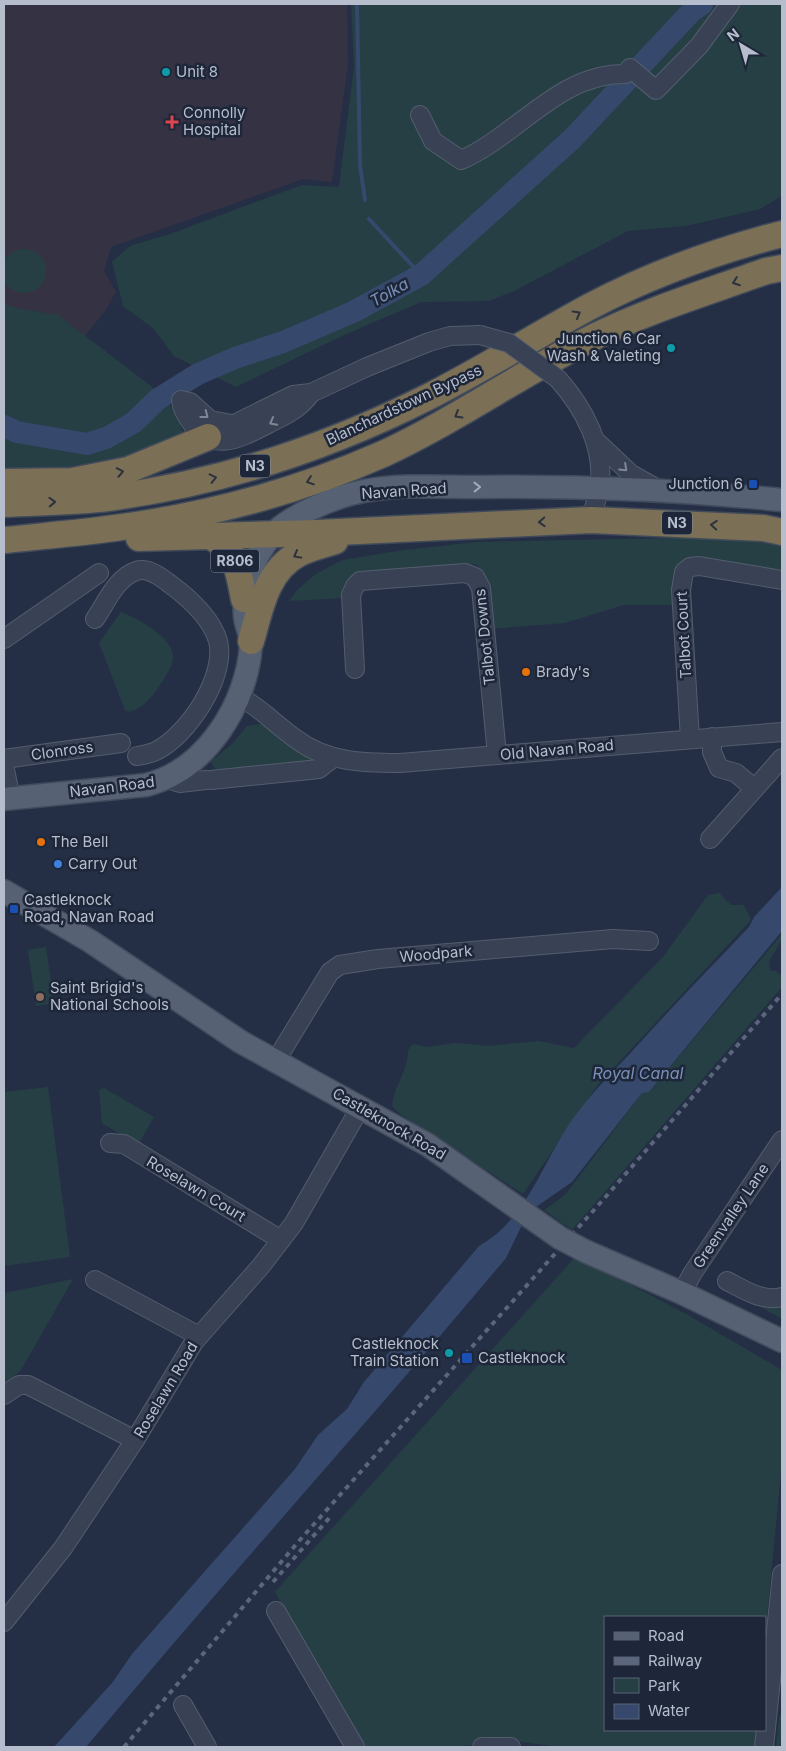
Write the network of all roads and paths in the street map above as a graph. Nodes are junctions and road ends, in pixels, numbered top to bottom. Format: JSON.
{"nodes":[{"id":1,"x":730,"y":4,"type":"edge"},
{"id":2,"x":420,"y":116,"type":"dead end"},
{"id":3,"x":782,"y":234,"type":"edge"},
{"id":4,"x":782,"y":268,"type":"edge"},
{"id":5,"x":311,"y":393,"type":"junction"},
{"id":6,"x":232,"y":424,"type":"junction"},
{"id":7,"x":208,"y":437,"type":"junction"},
{"id":8,"x":595,"y":440,"type":"junction"},
{"id":9,"x":4,"y":482,"type":"edge"},
{"id":10,"x":599,"y":488,"type":"junction"},
{"id":11,"x":658,"y":489,"type":"junction"},
{"id":12,"x":782,"y":500,"type":"edge"},
{"id":13,"x":4,"y":504,"type":"edge"},
{"id":14,"x":591,"y":520,"type":"junction"},
{"id":15,"x":430,"y":527,"type":"junction"},
{"id":16,"x":782,"y":532,"type":"edge"},
{"id":17,"x":208,"y":535,"type":"junction"},
{"id":18,"x":272,"y":535,"type":"junction"},
{"id":19,"x":5,"y":540,"type":"edge"},
{"id":20,"x":99,"y":573,"type":"dead end"},
{"id":21,"x":782,"y":580,"type":"edge"},
{"id":22,"x":84,"y":583,"type":"junction"},
{"id":23,"x":244,"y":599,"type":"junction"},
{"id":24,"x":107,"y":601,"type":"junction"},
{"id":25,"x":96,"y":620,"type":"dead end"},
{"id":26,"x":4,"y":638,"type":"edge"},
{"id":27,"x":251,"y":641,"type":"junction"},
{"id":28,"x":355,"y":669,"type":"dead end"},
{"id":29,"x":240,"y":697,"type":"junction"},
{"id":30,"x":782,"y":732,"type":"edge"},
{"id":31,"x":712,"y":737,"type":"junction"},
{"id":32,"x":690,"y":739,"type":"junction"},
{"id":33,"x":121,"y":743,"type":"dead end"},
{"id":34,"x":497,"y":755,"type":"junction"},
{"id":35,"x":137,"y":756,"type":"dead end"},
{"id":36,"x":333,"y":758,"type":"junction"},
{"id":37,"x":782,"y":758,"type":"edge"},
{"id":38,"x":4,"y":759,"type":"edge"},
{"id":39,"x":4,"y":765,"type":"edge"},
{"id":40,"x":166,"y":779,"type":"junction"},
{"id":41,"x":754,"y":788,"type":"junction"},
{"id":42,"x":6,"y":800,"type":"edge"},
{"id":43,"x":710,"y":839,"type":"dead end"},
{"id":44,"x":4,"y":890,"type":"edge"},
{"id":45,"x":649,"y":941,"type":"dead end"},
{"id":46,"x":275,"y":1062,"type":"junction"},
{"id":47,"x":360,"y":1108,"type":"junction"},
{"id":48,"x":782,"y":1140,"type":"edge"},
{"id":49,"x":110,"y":1143,"type":"dead end"},
{"id":50,"x":281,"y":1240,"type":"junction"},
{"id":51,"x":95,"y":1280,"type":"dead end"},
{"id":52,"x":727,"y":1281,"type":"dead end"},
{"id":53,"x":682,"y":1293,"type":"junction"},
{"id":54,"x":782,"y":1297,"type":"edge"},
{"id":55,"x":199,"y":1336,"type":"junction"},
{"id":56,"x":782,"y":1341,"type":"edge"},
{"id":57,"x":4,"y":1395,"type":"edge"},
{"id":58,"x":135,"y":1440,"type":"junction"},
{"id":59,"x":782,"y":1574,"type":"edge"},
{"id":60,"x":276,"y":1611,"type":"dead end"},
{"id":61,"x":4,"y":1622,"type":"edge"},
{"id":62,"x":776,"y":1702,"type":"edge"},
{"id":63,"x":183,"y":1705,"type":"dead end"},
{"id":64,"x":207,"y":1747,"type":"edge"},
{"id":65,"x":355,"y":1747,"type":"edge"},
{"id":66,"x":482,"y":1747,"type":"edge"},
{"id":67,"x":511,"y":1747,"type":"edge"},
{"id":68,"x":764,"y":1747,"type":"edge"}],
"edges":[{"from":1,"to":2,"type":"street"},
{"from":13,"to":3,"type":"highway","name":"Blanchardstown Bypass","number":"N3","one_way":true},
{"from":4,"to":19,"type":"highway","one_way":true},
{"from":5,"to":6,"type":"street"},
{"from":5,"to":7,"type":"street","one_way":true},
{"from":5,"to":8,"type":"street","bridge":true},
{"from":6,"to":7,"type":"street"},
{"from":7,"to":6,"type":"street","one_way":true},
{"from":9,"to":7,"type":"highway","one_way":true},
{"from":8,"to":10,"type":"street"},
{"from":8,"to":11,"type":"street","one_way":true},
{"from":10,"to":11,"type":"main road","name":"Navan Road","number":"R806"},
{"from":10,"to":14,"type":"street"},
{"from":18,"to":10,"type":"main road","name":"Navan Road","number":"R806","one_way":true},
{"from":11,"to":12,"type":"main road","name":"Navan Road","number":"R806"},
{"from":14,"to":15,"type":"highway","number":"N3","one_way":true},
{"from":16,"to":14,"type":"highway","number":"N3","one_way":true},
{"from":15,"to":18,"type":"highway","number":"N3"},
{"from":15,"to":27,"type":"highway","one_way":true},
{"from":17,"to":18,"type":"highway","number":"N3"},
{"from":17,"to":19,"type":"highway","number":"N3"},
{"from":17,"to":23,"type":"highway","number":"R806"},
{"from":18,"to":23,"type":"main road","name":"Navan Road","number":"R806"},
{"from":20,"to":22,"type":"street"},
{"from":21,"to":32,"type":"street","name":"Talbot Court"},
{"from":22,"to":24,"type":"street"},
{"from":22,"to":26,"type":"street"},
{"from":23,"to":27,"type":"main road","name":"Navan Road","number":"R806"},
{"from":24,"to":25,"type":"street"},
{"from":24,"to":35,"type":"street"},
{"from":27,"to":29,"type":"main road","name":"Navan Road","number":"R806"},
{"from":28,"to":34,"type":"street","name":"Talbot Downs"},
{"from":29,"to":36,"type":"street","name":"Old Navan Road"},
{"from":29,"to":40,"type":"main road","name":"Navan Road","number":"R806"},
{"from":30,"to":31,"type":"street","name":"Old Navan Road"},
{"from":31,"to":32,"type":"street","name":"Old Navan Road"},
{"from":31,"to":41,"type":"street"},
{"from":32,"to":34,"type":"street","name":"Old Navan Road"},
{"from":33,"to":38,"type":"street","name":"Clonross"},
{"from":34,"to":36,"type":"street","name":"Old Navan Road"},
{"from":36,"to":40,"type":"street"},
{"from":37,"to":41,"type":"street"},
{"from":39,"to":42,"type":"street"},
{"from":40,"to":42,"type":"main road","name":"Navan Road","number":"R806"},
{"from":41,"to":43,"type":"street"},
{"from":44,"to":46,"type":"main road","name":"Castleknock Road"},
{"from":45,"to":46,"type":"street","name":"Woodpark"},
{"from":46,"to":47,"type":"main road","name":"Castleknock Road"},
{"from":47,"to":50,"type":"street","name":"Roselawn Road"},
{"from":47,"to":53,"type":"main road","name":"Castleknock Road","bridge":true},
{"from":48,"to":53,"type":"street","name":"Greenvalley Lane"},
{"from":49,"to":50,"type":"street","name":"Roselawn Court"},
{"from":50,"to":55,"type":"street","name":"Roselawn Road"},
{"from":51,"to":55,"type":"street"},
{"from":52,"to":54,"type":"street"},
{"from":53,"to":56,"type":"main road","name":"Castleknock Road"},
{"from":55,"to":58,"type":"street","name":"Roselawn Road"},
{"from":57,"to":58,"type":"street"},
{"from":58,"to":61,"type":"street","name":"Roselawn Road"},
{"from":59,"to":62,"type":"street"},
{"from":60,"to":65,"type":"street"},
{"from":62,"to":68,"type":"street"},
{"from":63,"to":64,"type":"street"},
{"from":66,"to":67,"type":"street"}]}
